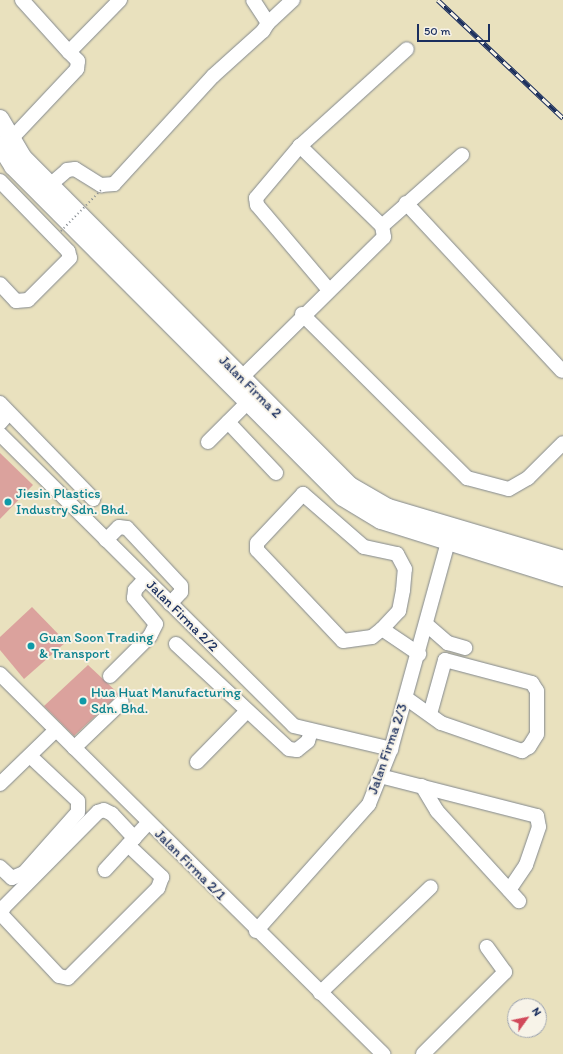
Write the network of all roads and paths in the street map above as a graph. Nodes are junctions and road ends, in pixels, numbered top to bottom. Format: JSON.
{"nodes":[{"id":1,"x":22,"y":0,"type":"edge"},
{"id":2,"x":120,"y":0,"type":"edge"},
{"id":3,"x":253,"y":0,"type":"edge"},
{"id":4,"x":293,"y":0,"type":"edge"},
{"id":5,"x":268,"y":23,"type":"junction"},
{"id":6,"x":407,"y":49,"type":"dead end"},
{"id":7,"x":69,"y":52,"type":"junction"},
{"id":8,"x":0,"y":119,"type":"edge"},
{"id":9,"x":300,"y":146,"type":"junction"},
{"id":10,"x":4,"y":148,"type":"edge"},
{"id":11,"x":462,"y":156,"type":"dead end"},
{"id":12,"x":0,"y":181,"type":"edge"},
{"id":13,"x":50,"y":185,"type":"junction"},
{"id":14,"x":101,"y":190,"type":"dead end"},
{"id":15,"x":406,"y":203,"type":"junction"},
{"id":16,"x":382,"y":226,"type":"junction"},
{"id":17,"x":60,"y":231,"type":"dead end"},
{"id":18,"x":0,"y":284,"type":"edge"},
{"id":19,"x":329,"y":290,"type":"junction"},
{"id":20,"x":302,"y":314,"type":"junction"},
{"id":21,"x":562,"y":371,"type":"edge"},
{"id":22,"x":236,"y":383,"type":"junction"},
{"id":23,"x":247,"y":403,"type":"junction"},
{"id":24,"x":3,"y":413,"type":"edge"},
{"id":25,"x":228,"y":422,"type":"junction"},
{"id":26,"x":0,"y":434,"type":"edge"},
{"id":27,"x":208,"y":442,"type":"dead end"},
{"id":28,"x":563,"y":443,"type":"edge"},
{"id":29,"x":276,"y":473,"type":"dead end"},
{"id":30,"x":93,"y":499,"type":"dead end"},
{"id":31,"x":450,"y":536,"type":"junction"},
{"id":32,"x":106,"y":540,"type":"junction"},
{"id":33,"x":563,"y":560,"type":"edge"},
{"id":34,"x":563,"y":578,"type":"edge"},
{"id":35,"x":145,"y":579,"type":"junction"},
{"id":36,"x":170,"y":604,"type":"junction"},
{"id":37,"x":427,"y":625,"type":"junction"},
{"id":38,"x":382,"y":629,"type":"junction"},
{"id":39,"x":176,"y":644,"type":"dead end"},
{"id":40,"x":465,"y":648,"type":"dead end"},
{"id":41,"x":419,"y":654,"type":"junction"},
{"id":42,"x":0,"y":674,"type":"edge"},
{"id":43,"x":110,"y":676,"type":"dead end"},
{"id":44,"x":406,"y":698,"type":"junction"},
{"id":45,"x":122,"y":702,"type":"dead end"},
{"id":46,"x":246,"y":712,"type":"junction"},
{"id":47,"x":430,"y":714,"type":"junction"},
{"id":48,"x":56,"y":730,"type":"junction"},
{"id":49,"x":311,"y":731,"type":"junction"},
{"id":50,"x":74,"y":748,"type":"junction"},
{"id":51,"x":391,"y":749,"type":"junction"},
{"id":52,"x":30,"y":756,"type":"junction"},
{"id":53,"x":197,"y":762,"type":"dead end"},
{"id":54,"x":380,"y":776,"type":"junction"},
{"id":55,"x":0,"y":784,"type":"edge"},
{"id":56,"x":422,"y":786,"type":"junction"},
{"id":57,"x":148,"y":823,"type":"junction"},
{"id":58,"x":131,"y":841,"type":"junction"},
{"id":59,"x":0,"y":867,"type":"edge"},
{"id":60,"x":105,"y":870,"type":"dead end"},
{"id":61,"x":431,"y":887,"type":"dead end"},
{"id":62,"x":509,"y":890,"type":"junction"},
{"id":63,"x":519,"y":901,"type":"dead end"},
{"id":64,"x":256,"y":931,"type":"junction"},
{"id":65,"x":486,"y":947,"type":"dead end"},
{"id":66,"x":320,"y":993,"type":"junction"},
{"id":67,"x":429,"y":1052,"type":"edge"},
{"id":68,"x":383,"y":1054,"type":"edge"}],
"edges":[{"from":1,"to":7,"type":"street"},
{"from":2,"to":7,"type":"street"},
{"from":3,"to":5,"type":"street"},
{"from":4,"to":5,"type":"street"},
{"from":5,"to":13,"type":"street"},
{"from":6,"to":9,"type":"street"},
{"from":7,"to":10,"type":"street"},
{"from":8,"to":10,"type":"main road","name":"Jalan Firma 2"},
{"from":9,"to":16,"type":"street"},
{"from":9,"to":19,"type":"street"},
{"from":10,"to":13,"type":"main road","name":"Jalan Firma 2"},
{"from":10,"to":22,"type":"main road","name":"Jalan Firma 2"},
{"from":11,"to":15,"type":"street"},
{"from":12,"to":18,"type":"street"},
{"from":13,"to":22,"type":"main road","name":"Jalan Firma 2"},
{"from":14,"to":17,"type":"path","bridge":true},
{"from":15,"to":16,"type":"street"},
{"from":15,"to":21,"type":"street"},
{"from":16,"to":19,"type":"street"},
{"from":19,"to":20,"type":"street"},
{"from":20,"to":22,"type":"street"},
{"from":20,"to":28,"type":"street"},
{"from":22,"to":23,"type":"main road","name":"Jalan Firma 2"},
{"from":22,"to":31,"type":"main road","name":"Jalan Firma 2"},
{"from":23,"to":25,"type":"street"},
{"from":23,"to":31,"type":"main road","name":"Jalan Firma 2"},
{"from":24,"to":30,"type":"street"},
{"from":25,"to":27,"type":"street"},
{"from":25,"to":29,"type":"street"},
{"from":26,"to":32,"type":"street","name":"Jalan Firma 2/2"},
{"from":31,"to":33,"type":"main road","name":"Jalan Firma 2"},
{"from":31,"to":34,"type":"main road","name":"Jalan Firma 2"},
{"from":31,"to":37,"type":"street","name":"Jalan Firma 2/3"},
{"from":32,"to":35,"type":"street","name":"Jalan Firma 2/2"},
{"from":32,"to":36,"type":"street"},
{"from":35,"to":36,"type":"street","name":"Jalan Firma 2/2"},
{"from":35,"to":43,"type":"street"},
{"from":36,"to":49,"type":"street","name":"Jalan Firma 2/2"},
{"from":37,"to":40,"type":"street"},
{"from":37,"to":41,"type":"street","name":"Jalan Firma 2/3"},
{"from":38,"to":38,"type":"street"},
{"from":38,"to":41,"type":"street"},
{"from":39,"to":46,"type":"street"},
{"from":41,"to":44,"type":"street","name":"Jalan Firma 2/3"},
{"from":42,"to":48,"type":"street","name":"Jalan Firma 2/1"},
{"from":44,"to":47,"type":"street"},
{"from":44,"to":51,"type":"street","name":"Jalan Firma 2/3"},
{"from":45,"to":50,"type":"street"},
{"from":46,"to":49,"type":"street"},
{"from":46,"to":53,"type":"street"},
{"from":47,"to":47,"type":"street"},
{"from":48,"to":50,"type":"street","name":"Jalan Firma 2/1"},
{"from":48,"to":52,"type":"street"},
{"from":49,"to":51,"type":"street","name":"Jalan Firma 2/2"},
{"from":50,"to":57,"type":"street","name":"Jalan Firma 2/1"},
{"from":51,"to":54,"type":"street","name":"Jalan Firma 2/3"},
{"from":52,"to":55,"type":"street"},
{"from":52,"to":59,"type":"street"},
{"from":54,"to":56,"type":"street"},
{"from":54,"to":64,"type":"street","name":"Jalan Firma 2/3"},
{"from":56,"to":62,"type":"street"},
{"from":56,"to":62,"type":"street"},
{"from":57,"to":58,"type":"street"},
{"from":57,"to":64,"type":"street","name":"Jalan Firma 2/1"},
{"from":58,"to":58,"type":"street"},
{"from":58,"to":60,"type":"street"},
{"from":61,"to":66,"type":"street"},
{"from":62,"to":63,"type":"street"},
{"from":64,"to":66,"type":"street","name":"Jalan Firma 2/1"},
{"from":65,"to":67,"type":"street"},
{"from":66,"to":68,"type":"street","name":"Jalan Firma 2/1"}]}
